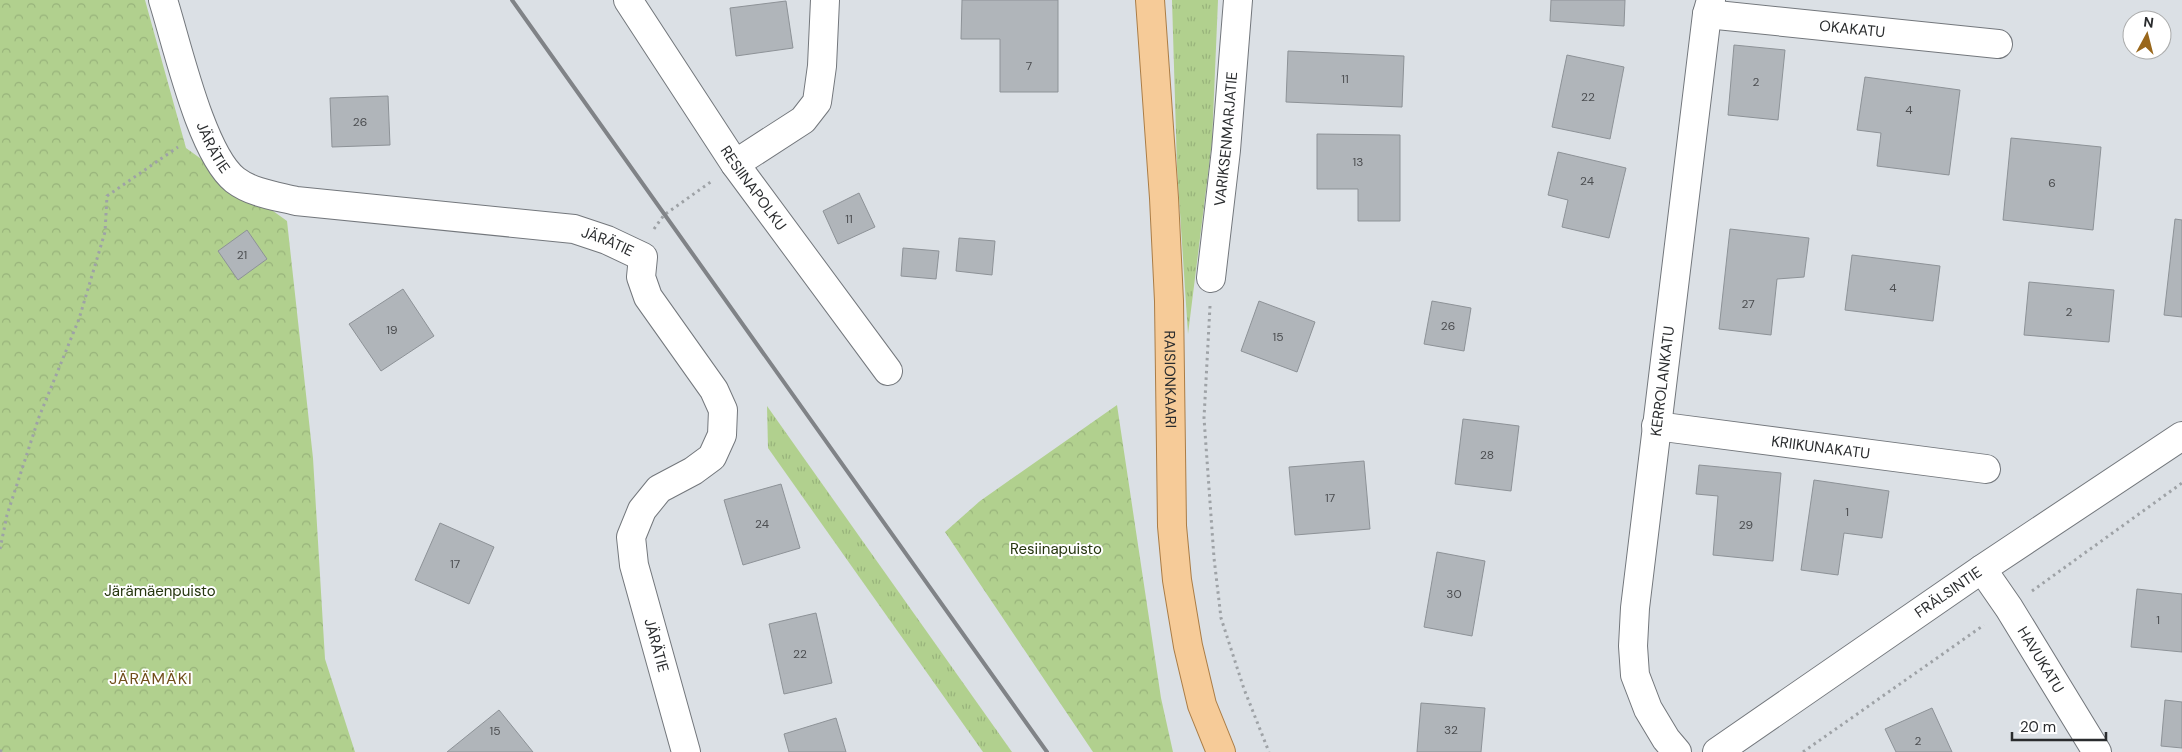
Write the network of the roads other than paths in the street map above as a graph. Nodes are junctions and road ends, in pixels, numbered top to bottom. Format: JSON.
{"nodes":[{"id":1,"x":163,"y":0,"type":"edge"},
{"id":2,"x":628,"y":0,"type":"edge"},
{"id":3,"x":825,"y":0,"type":"edge"},
{"id":4,"x":1150,"y":0,"type":"edge"},
{"id":5,"x":1238,"y":0,"type":"edge"},
{"id":6,"x":1709,"y":7,"type":"edge"},
{"id":7,"x":1998,"y":44,"type":"dead end"},
{"id":8,"x":735,"y":164,"type":"junction"},
{"id":9,"x":1211,"y":278,"type":"road end"},
{"id":10,"x":888,"y":372,"type":"dead end"},
{"id":11,"x":1656,"y":426,"type":"junction"},
{"id":12,"x":2182,"y":436,"type":"edge"},
{"id":13,"x":1986,"y":469,"type":"dead end"},
{"id":14,"x":1982,"y":569,"type":"junction"},
{"id":15,"x":686,"y":752,"type":"edge"},
{"id":16,"x":1221,"y":752,"type":"edge"},
{"id":17,"x":1677,"y":752,"type":"edge"},
{"id":18,"x":1717,"y":752,"type":"edge"},
{"id":19,"x":2096,"y":752,"type":"edge"}],
"edges":[{"from":1,"to":15,"type":"street","name":"JÄRÄTIE"},
{"from":2,"to":8,"type":"street","name":"RESIINAPOLKU"},
{"from":3,"to":8,"type":"street"},
{"from":4,"to":16,"type":"main road","name":"RAISIONKAARI"},
{"from":5,"to":9,"type":"street","name":"VARIKSENMARJATIE"},
{"from":6,"to":7,"type":"street","name":"OKAKATU"},
{"from":6,"to":11,"type":"street","name":"KERROLANKATU"},
{"from":8,"to":10,"type":"street","name":"RESIINAPOLKU"},
{"from":11,"to":13,"type":"street","name":"KRIIKUNAKATU"},
{"from":11,"to":17,"type":"street","name":"KERROLANKATU"},
{"from":12,"to":14,"type":"street","name":"FRÄLSINTIE"},
{"from":14,"to":18,"type":"street","name":"FRÄLSINTIE"},
{"from":14,"to":19,"type":"street","name":"HAVUKATU"}]}
